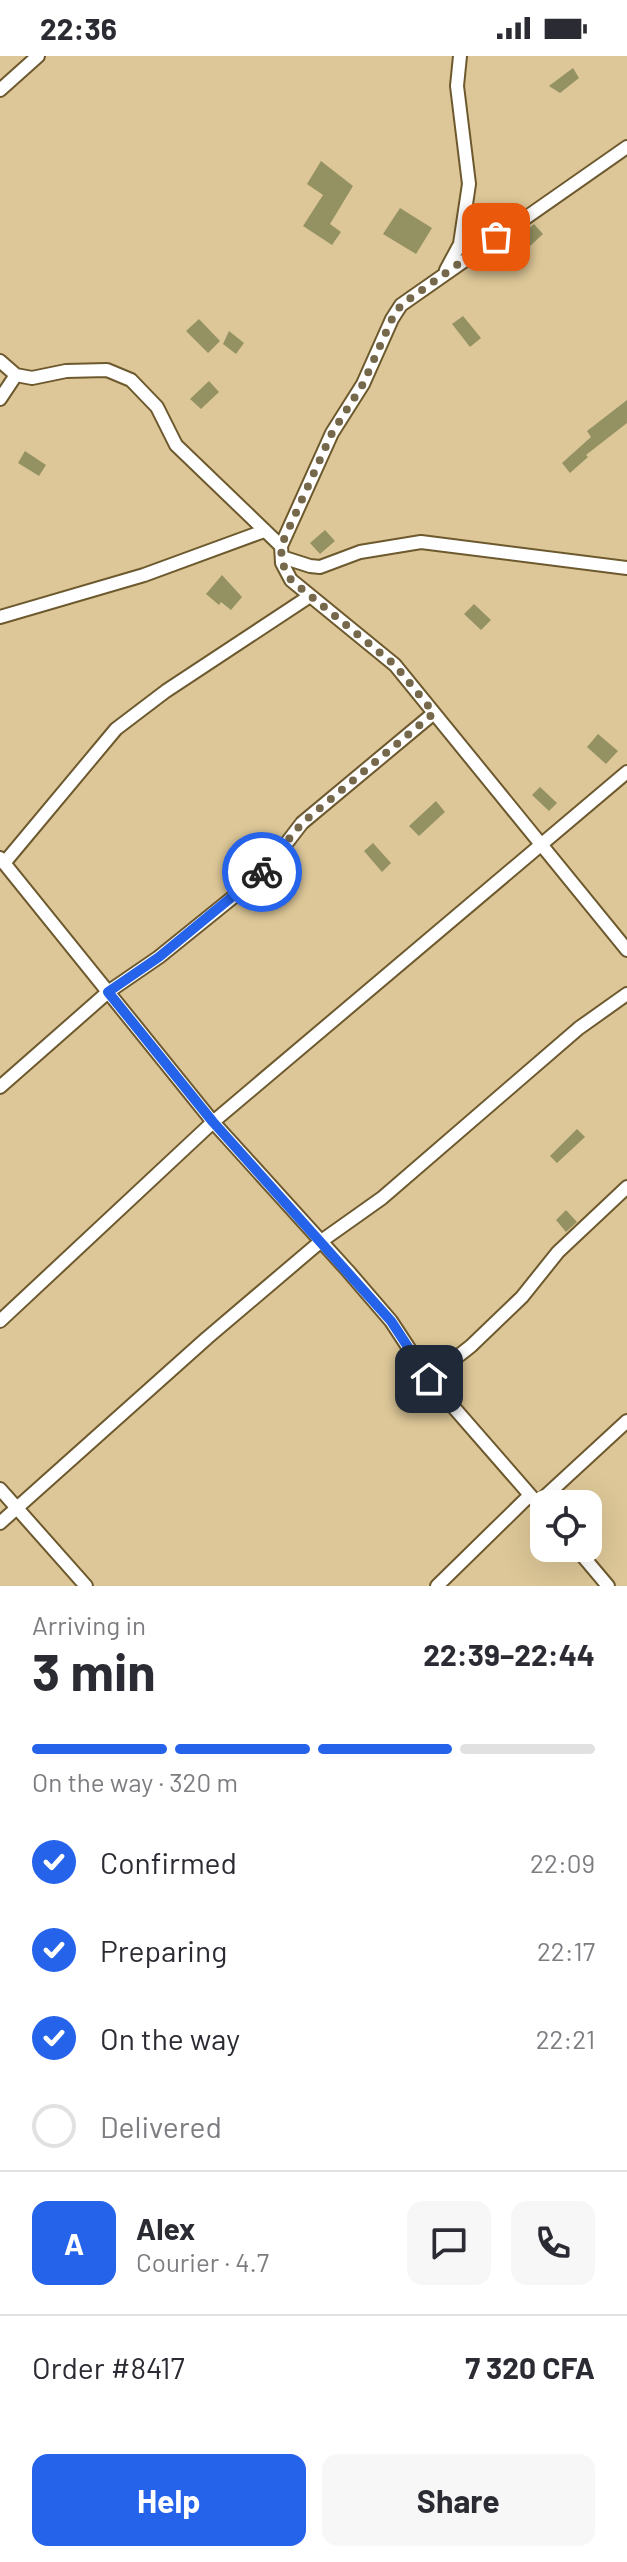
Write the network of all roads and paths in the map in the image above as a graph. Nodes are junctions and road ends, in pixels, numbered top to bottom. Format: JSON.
{"nodes":[{"id":1,"x":38,"y":56,"type":"edge"},
{"id":2,"x":460,"y":56,"type":"edge"},
{"id":3,"x":0,"y":90,"type":"edge"},
{"id":4,"x":627,"y":147,"type":"edge"},
{"id":5,"x":433,"y":284,"type":"junction"},
{"id":6,"x":0,"y":361,"type":"edge"},
{"id":7,"x":16,"y":375,"type":"junction"},
{"id":8,"x":0,"y":399,"type":"edge"},
{"id":9,"x":264,"y":531,"type":"junction"},
{"id":10,"x":282,"y":551,"type":"junction"},
{"id":11,"x":627,"y":568,"type":"edge"},
{"id":12,"x":310,"y":596,"type":"junction"},
{"id":13,"x":0,"y":617,"type":"edge"},
{"id":14,"x":434,"y":713,"type":"junction"},
{"id":15,"x":627,"y":772,"type":"edge"},
{"id":16,"x":542,"y":847,"type":"junction"},
{"id":17,"x":2,"y":860,"type":"edge"},
{"id":18,"x":627,"y":950,"type":"edge"},
{"id":19,"x":108,"y":992,"type":"junction"},
{"id":20,"x":627,"y":994,"type":"edge"},
{"id":21,"x":0,"y":1087,"type":"edge"},
{"id":22,"x":213,"y":1122,"type":"junction"},
{"id":23,"x":627,"y":1187,"type":"edge"},
{"id":24,"x":320,"y":1242,"type":"junction"},
{"id":25,"x":0,"y":1321,"type":"edge"},
{"id":26,"x":429,"y":1379,"type":"junction"},
{"id":27,"x":627,"y":1421,"type":"edge"},
{"id":28,"x":0,"y":1489,"type":"edge"},
{"id":29,"x":551,"y":1490,"type":"edge"},
{"id":30,"x":530,"y":1495,"type":"edge"},
{"id":31,"x":16,"y":1509,"type":"junction"},
{"id":32,"x":530,"y":1509,"type":"edge"},
{"id":33,"x":0,"y":1523,"type":"edge"},
{"id":34,"x":588,"y":1562,"type":"edge"},
{"id":35,"x":86,"y":1586,"type":"edge"},
{"id":36,"x":437,"y":1586,"type":"edge"},
{"id":37,"x":608,"y":1586,"type":"edge"}],
"edges":[{"from":1,"to":3,"type":"street"},
{"from":2,"to":5,"type":"street"},
{"from":4,"to":5,"type":"street"},
{"from":5,"to":10,"type":"street"},
{"from":6,"to":7,"type":"street"},
{"from":7,"to":8,"type":"street"},
{"from":7,"to":9,"type":"street"},
{"from":9,"to":10,"type":"street"},
{"from":9,"to":13,"type":"street"},
{"from":10,"to":11,"type":"street"},
{"from":10,"to":12,"type":"street"},
{"from":12,"to":14,"type":"street"},
{"from":12,"to":17,"type":"street"},
{"from":14,"to":16,"type":"street"},
{"from":14,"to":19,"type":"street"},
{"from":15,"to":16,"type":"street"},
{"from":16,"to":18,"type":"street"},
{"from":16,"to":22,"type":"street"},
{"from":17,"to":19,"type":"street"},
{"from":19,"to":21,"type":"street"},
{"from":19,"to":22,"type":"street"},
{"from":20,"to":24,"type":"street"},
{"from":22,"to":24,"type":"street"},
{"from":22,"to":25,"type":"street"},
{"from":23,"to":26,"type":"street"},
{"from":24,"to":26,"type":"street"},
{"from":24,"to":31,"type":"street"},
{"from":26,"to":30,"type":"street"},
{"from":27,"to":29,"type":"street"},
{"from":28,"to":31,"type":"street"},
{"from":31,"to":33,"type":"street"},
{"from":31,"to":35,"type":"street"},
{"from":32,"to":36,"type":"street"},
{"from":34,"to":37,"type":"street"}]}
